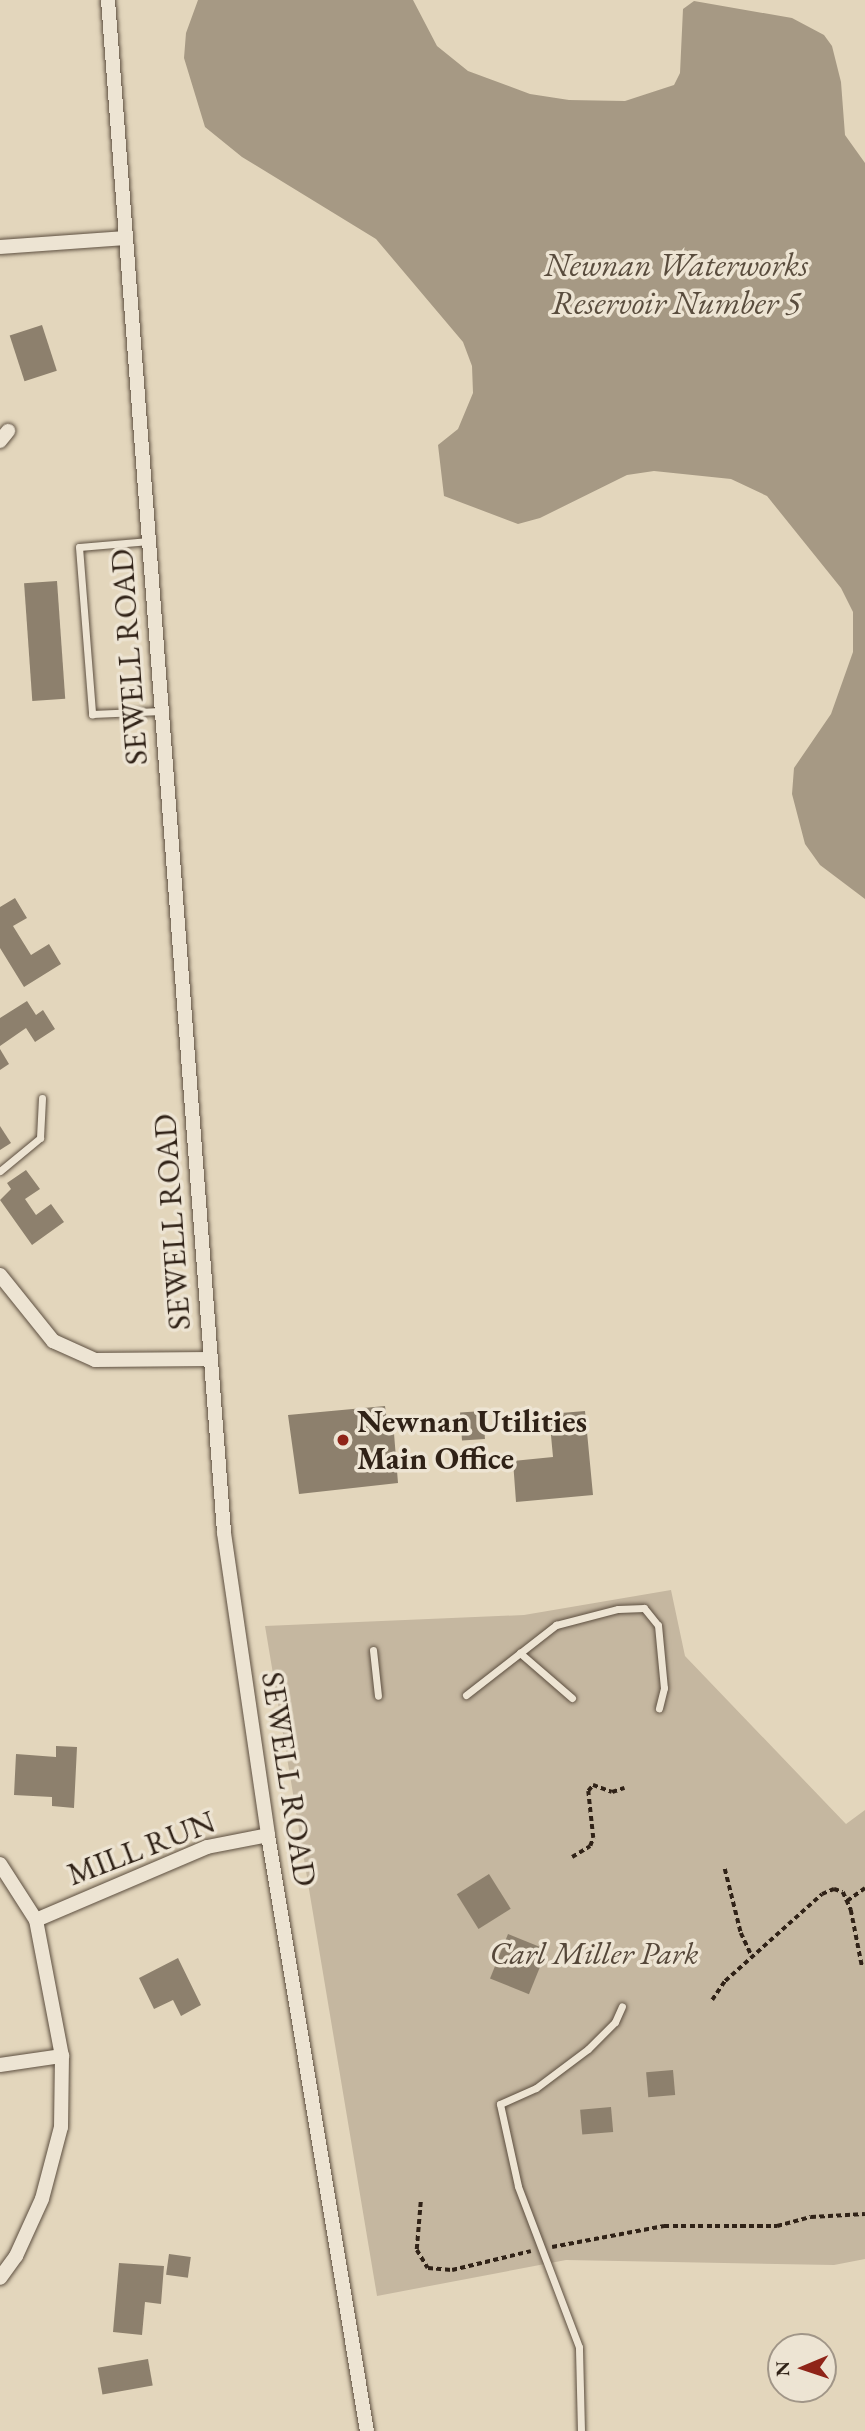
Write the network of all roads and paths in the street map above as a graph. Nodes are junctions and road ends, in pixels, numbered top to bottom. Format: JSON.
{"nodes":[{"id":1,"x":108,"y":0,"type":"edge"},
{"id":2,"x":126,"y":238,"type":"junction"},
{"id":3,"x":0,"y":247,"type":"edge"},
{"id":4,"x":149,"y":541,"type":"junction"},
{"id":5,"x":161,"y":711,"type":"junction"},
{"id":6,"x":42,"y":1098,"type":"dead end"},
{"id":7,"x":0,"y":1171,"type":"edge"},
{"id":8,"x":0,"y":1275,"type":"edge"},
{"id":9,"x":210,"y":1359,"type":"junction"},
{"id":10,"x":373,"y":1650,"type":"dead end"},
{"id":11,"x":520,"y":1653,"type":"junction"},
{"id":12,"x":466,"y":1695,"type":"dead end"},
{"id":13,"x":377,"y":1696,"type":"dead end"},
{"id":14,"x":572,"y":1698,"type":"dead end"},
{"id":15,"x":659,"y":1708,"type":"dead end"},
{"id":16,"x":624,"y":1788,"type":"dead end"},
{"id":17,"x":268,"y":1835,"type":"junction"},
{"id":18,"x":572,"y":1857,"type":"dead end"},
{"id":19,"x":0,"y":1864,"type":"edge"},
{"id":20,"x":726,"y":1869,"type":"dead end"},
{"id":21,"x":865,"y":1888,"type":"edge"},
{"id":22,"x":847,"y":1901,"type":"junction"},
{"id":23,"x":36,"y":1920,"type":"junction"},
{"id":24,"x":752,"y":1957,"type":"junction"},
{"id":25,"x":862,"y":1966,"type":"dead end"},
{"id":26,"x":712,"y":2000,"type":"dead end"},
{"id":27,"x":622,"y":2006,"type":"dead end"},
{"id":28,"x":62,"y":2056,"type":"junction"},
{"id":29,"x":0,"y":2065,"type":"edge"},
{"id":30,"x":421,"y":2202,"type":"dead end"},
{"id":31,"x":865,"y":2214,"type":"edge"},
{"id":32,"x":544,"y":2248,"type":"junction"},
{"id":33,"x":0,"y":2278,"type":"edge"},
{"id":34,"x":367,"y":2431,"type":"edge"},
{"id":35,"x":581,"y":2431,"type":"edge"}],
"edges":[{"from":1,"to":2,"type":"street","name":"SEWELL ROAD"},
{"from":2,"to":3,"type":"street"},
{"from":2,"to":4,"type":"street","name":"SEWELL ROAD"},
{"from":4,"to":5,"type":"street","name":"SEWELL ROAD"},
{"from":4,"to":5,"type":"lane"},
{"from":5,"to":9,"type":"street","name":"SEWELL ROAD"},
{"from":6,"to":7,"type":"lane"},
{"from":8,"to":9,"type":"street"},
{"from":9,"to":17,"type":"street","name":"SEWELL ROAD"},
{"from":10,"to":13,"type":"lane"},
{"from":11,"to":12,"type":"lane"},
{"from":11,"to":14,"type":"lane"},
{"from":11,"to":15,"type":"lane"},
{"from":16,"to":18,"type":"path"},
{"from":17,"to":23,"type":"street","name":"MILL RUN"},
{"from":17,"to":34,"type":"street","name":"SEWELL ROAD"},
{"from":19,"to":23,"type":"street"},
{"from":20,"to":24,"type":"path"},
{"from":21,"to":22,"type":"path"},
{"from":22,"to":24,"type":"path"},
{"from":22,"to":25,"type":"path"},
{"from":23,"to":28,"type":"street"},
{"from":24,"to":26,"type":"path"},
{"from":27,"to":32,"type":"lane"},
{"from":28,"to":29,"type":"street"},
{"from":28,"to":33,"type":"street"},
{"from":30,"to":32,"type":"path"},
{"from":31,"to":32,"type":"path"},
{"from":32,"to":35,"type":"lane"}]}
